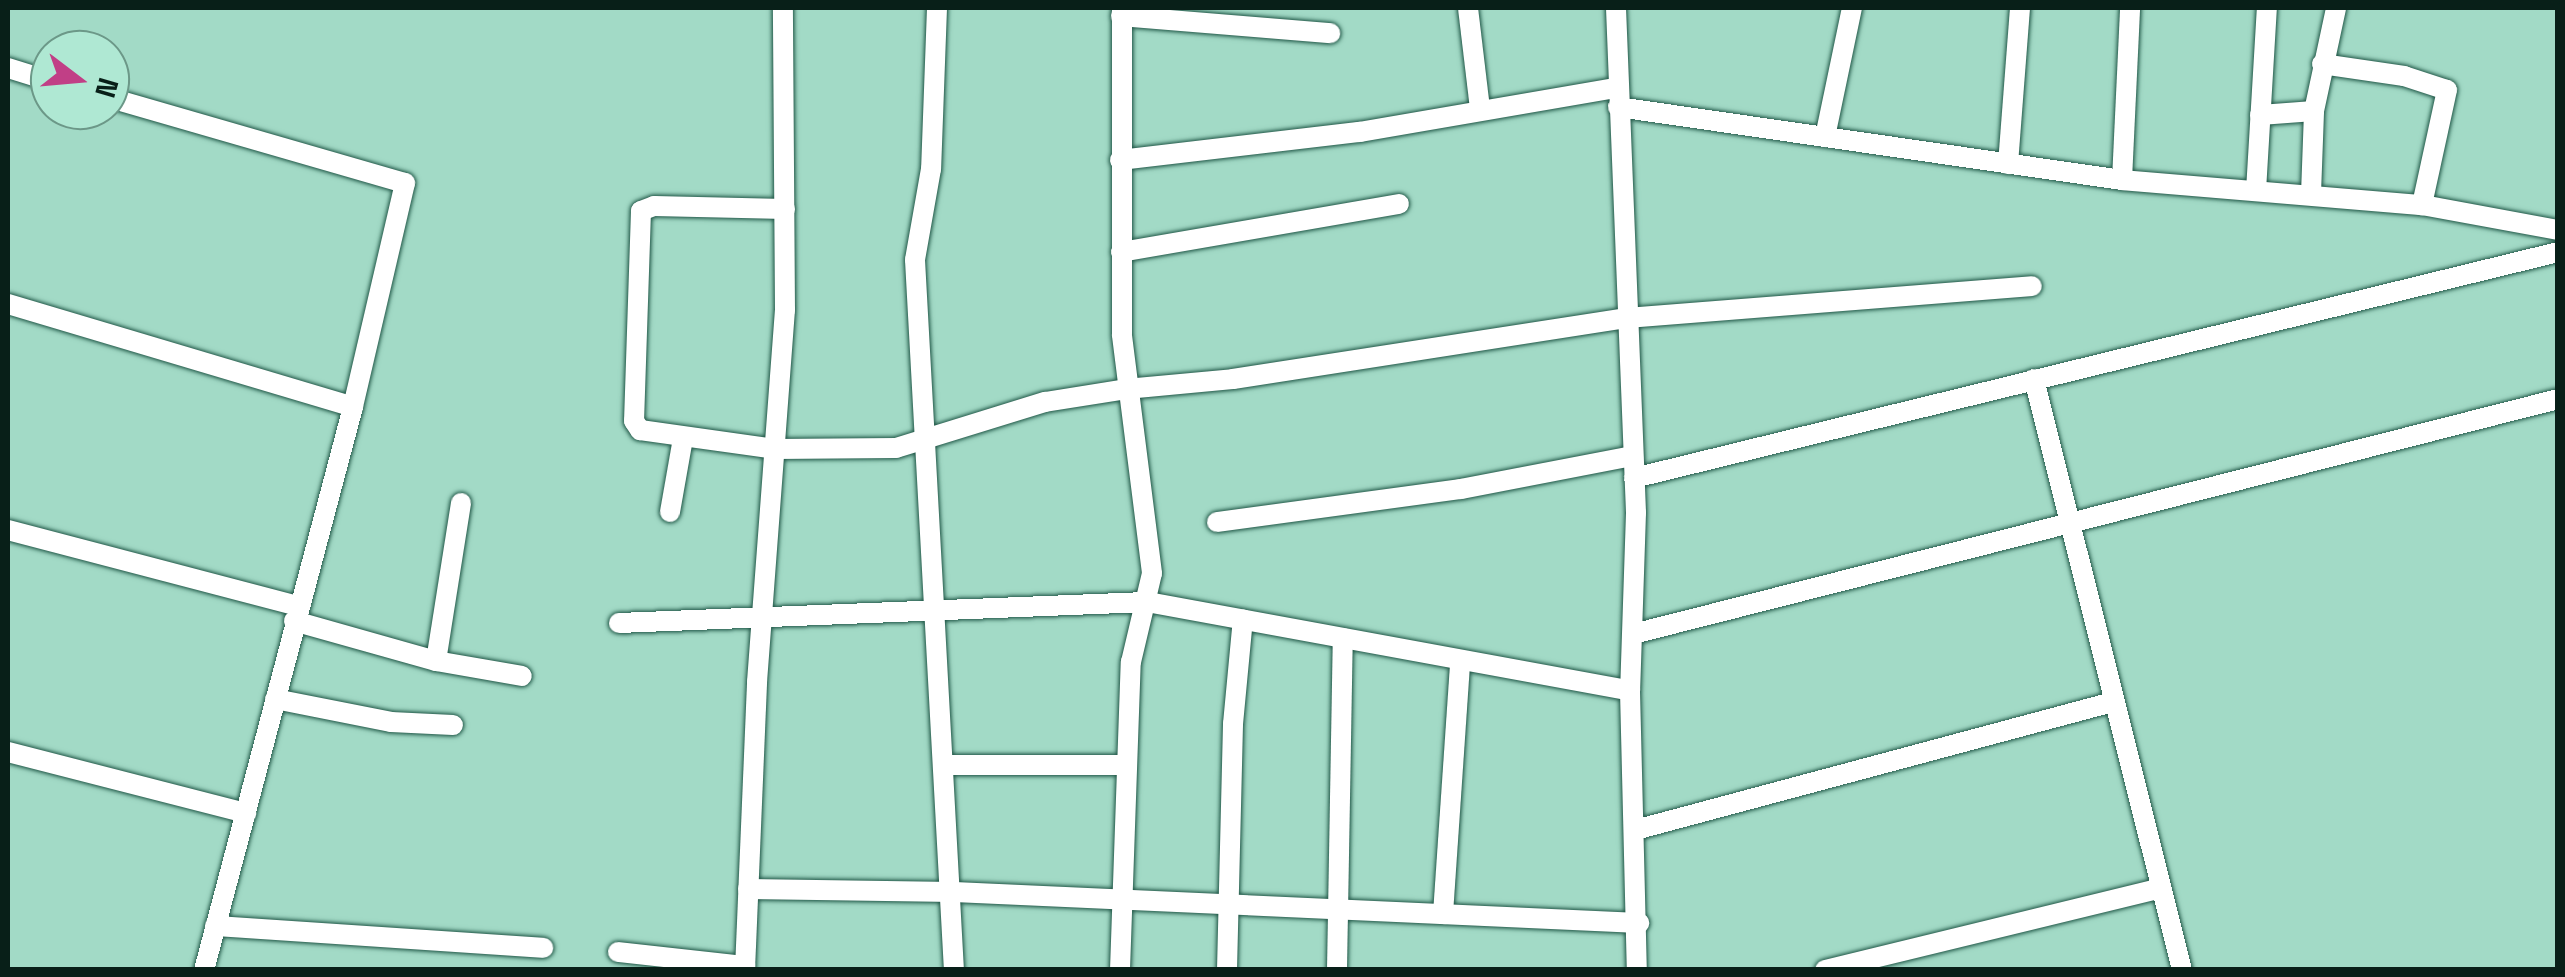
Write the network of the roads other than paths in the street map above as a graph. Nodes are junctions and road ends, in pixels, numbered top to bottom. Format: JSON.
{"nodes":[{"id":1,"x":783,"y":8,"type":"edge"},
{"id":2,"x":936,"y":8,"type":"edge"},
{"id":3,"x":1468,"y":8,"type":"edge"},
{"id":4,"x":1616,"y":8,"type":"edge"},
{"id":5,"x":1852,"y":8,"type":"edge"},
{"id":6,"x":2020,"y":8,"type":"edge"},
{"id":7,"x":2130,"y":8,"type":"edge"},
{"id":8,"x":2268,"y":8,"type":"edge"},
{"id":9,"x":2336,"y":8,"type":"edge"},
{"id":10,"x":1122,"y":12,"type":"edge"},
{"id":11,"x":1330,"y":33,"type":"dead end"},
{"id":12,"x":2322,"y":64,"type":"junction"},
{"id":13,"x":1617,"y":98,"type":"junction"},
{"id":14,"x":130,"y":104,"type":"edge"},
{"id":15,"x":1480,"y":109,"type":"junction"},
{"id":16,"x":2314,"y":111,"type":"junction"},
{"id":17,"x":2260,"y":115,"type":"junction"},
{"id":18,"x":1825,"y":137,"type":"junction"},
{"id":19,"x":1120,"y":160,"type":"junction"},
{"id":20,"x":2008,"y":164,"type":"junction"},
{"id":21,"x":2122,"y":180,"type":"junction"},
{"id":22,"x":2256,"y":191,"type":"junction"},
{"id":23,"x":2311,"y":194,"type":"junction"},
{"id":24,"x":1399,"y":204,"type":"dead end"},
{"id":25,"x":2422,"y":204,"type":"junction"},
{"id":26,"x":785,"y":209,"type":"junction"},
{"id":27,"x":2558,"y":230,"type":"edge"},
{"id":28,"x":1121,"y":252,"type":"junction"},
{"id":29,"x":2558,"y":252,"type":"edge"},
{"id":30,"x":2032,"y":286,"type":"dead end"},
{"id":31,"x":8,"y":304,"type":"edge"},
{"id":32,"x":1627,"y":318,"type":"junction"},
{"id":33,"x":2034,"y":379,"type":"junction"},
{"id":34,"x":1126,"y":389,"type":"junction"},
{"id":35,"x":2558,"y":399,"type":"edge"},
{"id":36,"x":354,"y":406,"type":"junction"},
{"id":37,"x":683,"y":438,"type":"junction"},
{"id":38,"x":928,"y":438,"type":"junction"},
{"id":39,"x":776,"y":450,"type":"junction"},
{"id":40,"x":1634,"y":467,"type":"junction"},
{"id":41,"x":461,"y":503,"type":"dead end"},
{"id":42,"x":670,"y":512,"type":"dead end"},
{"id":43,"x":2068,"y":520,"type":"junction"},
{"id":44,"x":1218,"y":522,"type":"dead end"},
{"id":45,"x":8,"y":530,"type":"edge"},
{"id":46,"x":1146,"y":602,"type":"junction"},
{"id":47,"x":933,"y":611,"type":"junction"},
{"id":48,"x":296,"y":614,"type":"junction"},
{"id":49,"x":764,"y":620,"type":"junction"},
{"id":50,"x":1243,"y":620,"type":"junction"},
{"id":51,"x":619,"y":623,"type":"dead end"},
{"id":52,"x":1633,"y":634,"type":"junction"},
{"id":53,"x":1343,"y":638,"type":"junction"},
{"id":54,"x":436,"y":661,"type":"junction"},
{"id":55,"x":1460,"y":663,"type":"junction"},
{"id":56,"x":522,"y":676,"type":"dead end"},
{"id":57,"x":1630,"y":692,"type":"junction"},
{"id":58,"x":274,"y":699,"type":"junction"},
{"id":59,"x":2114,"y":702,"type":"junction"},
{"id":60,"x":454,"y":725,"type":"dead end"},
{"id":61,"x":8,"y":752,"type":"edge"},
{"id":62,"x":943,"y":765,"type":"junction"},
{"id":63,"x":1127,"y":766,"type":"junction"},
{"id":64,"x":246,"y":813,"type":"junction"},
{"id":65,"x":1635,"y":830,"type":"junction"},
{"id":66,"x":2161,"y":888,"type":"junction"},
{"id":67,"x":748,"y":889,"type":"junction"},
{"id":68,"x":954,"y":892,"type":"junction"},
{"id":69,"x":1122,"y":900,"type":"junction"},
{"id":70,"x":1228,"y":905,"type":"junction"},
{"id":71,"x":1338,"y":910,"type":"junction"},
{"id":72,"x":1443,"y":914,"type":"junction"},
{"id":73,"x":1639,"y":923,"type":"junction"},
{"id":74,"x":216,"y":926,"type":"junction"},
{"id":75,"x":543,"y":948,"type":"dead end"},
{"id":76,"x":618,"y":952,"type":"dead end"},
{"id":77,"x":745,"y":968,"type":"edge"},
{"id":78,"x":204,"y":970,"type":"edge"},
{"id":79,"x":954,"y":970,"type":"edge"},
{"id":80,"x":1120,"y":970,"type":"edge"},
{"id":81,"x":1227,"y":970,"type":"edge"},
{"id":82,"x":1337,"y":970,"type":"edge"},
{"id":83,"x":1637,"y":970,"type":"edge"},
{"id":84,"x":1825,"y":970,"type":"edge"},
{"id":85,"x":2182,"y":970,"type":"edge"}],
"edges":[{"from":1,"to":26,"type":"street"},
{"from":2,"to":38,"type":"street"},
{"from":3,"to":15,"type":"street"},
{"from":4,"to":13,"type":"street"},
{"from":5,"to":18,"type":"street"},
{"from":6,"to":20,"type":"street"},
{"from":7,"to":21,"type":"street"},
{"from":8,"to":17,"type":"street"},
{"from":9,"to":12,"type":"street"},
{"from":10,"to":11,"type":"street"},
{"from":10,"to":19,"type":"street"},
{"from":12,"to":16,"type":"street"},
{"from":12,"to":25,"type":"street"},
{"from":13,"to":15,"type":"street"},
{"from":13,"to":18,"type":"street"},
{"from":13,"to":32,"type":"street"},
{"from":14,"to":36,"type":"street"},
{"from":15,"to":19,"type":"street"},
{"from":16,"to":17,"type":"street"},
{"from":16,"to":23,"type":"street"},
{"from":17,"to":22,"type":"street"},
{"from":18,"to":20,"type":"street"},
{"from":19,"to":28,"type":"street"},
{"from":20,"to":21,"type":"street"},
{"from":21,"to":22,"type":"street"},
{"from":22,"to":23,"type":"street"},
{"from":23,"to":25,"type":"street"},
{"from":24,"to":28,"type":"street"},
{"from":25,"to":27,"type":"street"},
{"from":26,"to":37,"type":"street"},
{"from":26,"to":39,"type":"street"},
{"from":28,"to":34,"type":"street"},
{"from":29,"to":33,"type":"street"},
{"from":30,"to":32,"type":"street"},
{"from":31,"to":36,"type":"street"},
{"from":32,"to":34,"type":"street"},
{"from":32,"to":40,"type":"street"},
{"from":33,"to":40,"type":"street"},
{"from":33,"to":43,"type":"street"},
{"from":34,"to":38,"type":"street"},
{"from":34,"to":46,"type":"street"},
{"from":35,"to":43,"type":"street"},
{"from":36,"to":48,"type":"street"},
{"from":37,"to":39,"type":"street"},
{"from":37,"to":42,"type":"street"},
{"from":38,"to":39,"type":"street"},
{"from":38,"to":47,"type":"street"},
{"from":39,"to":49,"type":"street"},
{"from":40,"to":44,"type":"street"},
{"from":40,"to":52,"type":"street"},
{"from":41,"to":54,"type":"street"},
{"from":43,"to":52,"type":"street"},
{"from":43,"to":59,"type":"street"},
{"from":45,"to":48,"type":"street"},
{"from":46,"to":47,"type":"street"},
{"from":46,"to":50,"type":"street"},
{"from":46,"to":63,"type":"street"},
{"from":47,"to":49,"type":"street"},
{"from":47,"to":62,"type":"street"},
{"from":48,"to":54,"type":"street"},
{"from":48,"to":58,"type":"street"},
{"from":49,"to":51,"type":"street"},
{"from":49,"to":67,"type":"street"},
{"from":50,"to":53,"type":"street"},
{"from":50,"to":70,"type":"street"},
{"from":52,"to":57,"type":"street"},
{"from":53,"to":55,"type":"street"},
{"from":53,"to":71,"type":"street"},
{"from":54,"to":56,"type":"street"},
{"from":55,"to":57,"type":"street"},
{"from":55,"to":72,"type":"street"},
{"from":57,"to":65,"type":"street"},
{"from":58,"to":60,"type":"street"},
{"from":58,"to":64,"type":"street"},
{"from":59,"to":65,"type":"street"},
{"from":59,"to":66,"type":"street"},
{"from":61,"to":64,"type":"street"},
{"from":62,"to":63,"type":"street"},
{"from":62,"to":68,"type":"street"},
{"from":63,"to":69,"type":"street"},
{"from":64,"to":74,"type":"street"},
{"from":65,"to":73,"type":"street"},
{"from":66,"to":84,"type":"street"},
{"from":66,"to":85,"type":"street"},
{"from":67,"to":68,"type":"street"},
{"from":67,"to":77,"type":"street"},
{"from":68,"to":69,"type":"street"},
{"from":68,"to":79,"type":"street"},
{"from":69,"to":70,"type":"street"},
{"from":69,"to":80,"type":"street"},
{"from":70,"to":71,"type":"street"},
{"from":70,"to":81,"type":"street"},
{"from":71,"to":72,"type":"street"},
{"from":71,"to":82,"type":"street"},
{"from":72,"to":73,"type":"street"},
{"from":73,"to":83,"type":"street"},
{"from":74,"to":75,"type":"street"},
{"from":74,"to":78,"type":"street"},
{"from":76,"to":77,"type":"street"}]}
